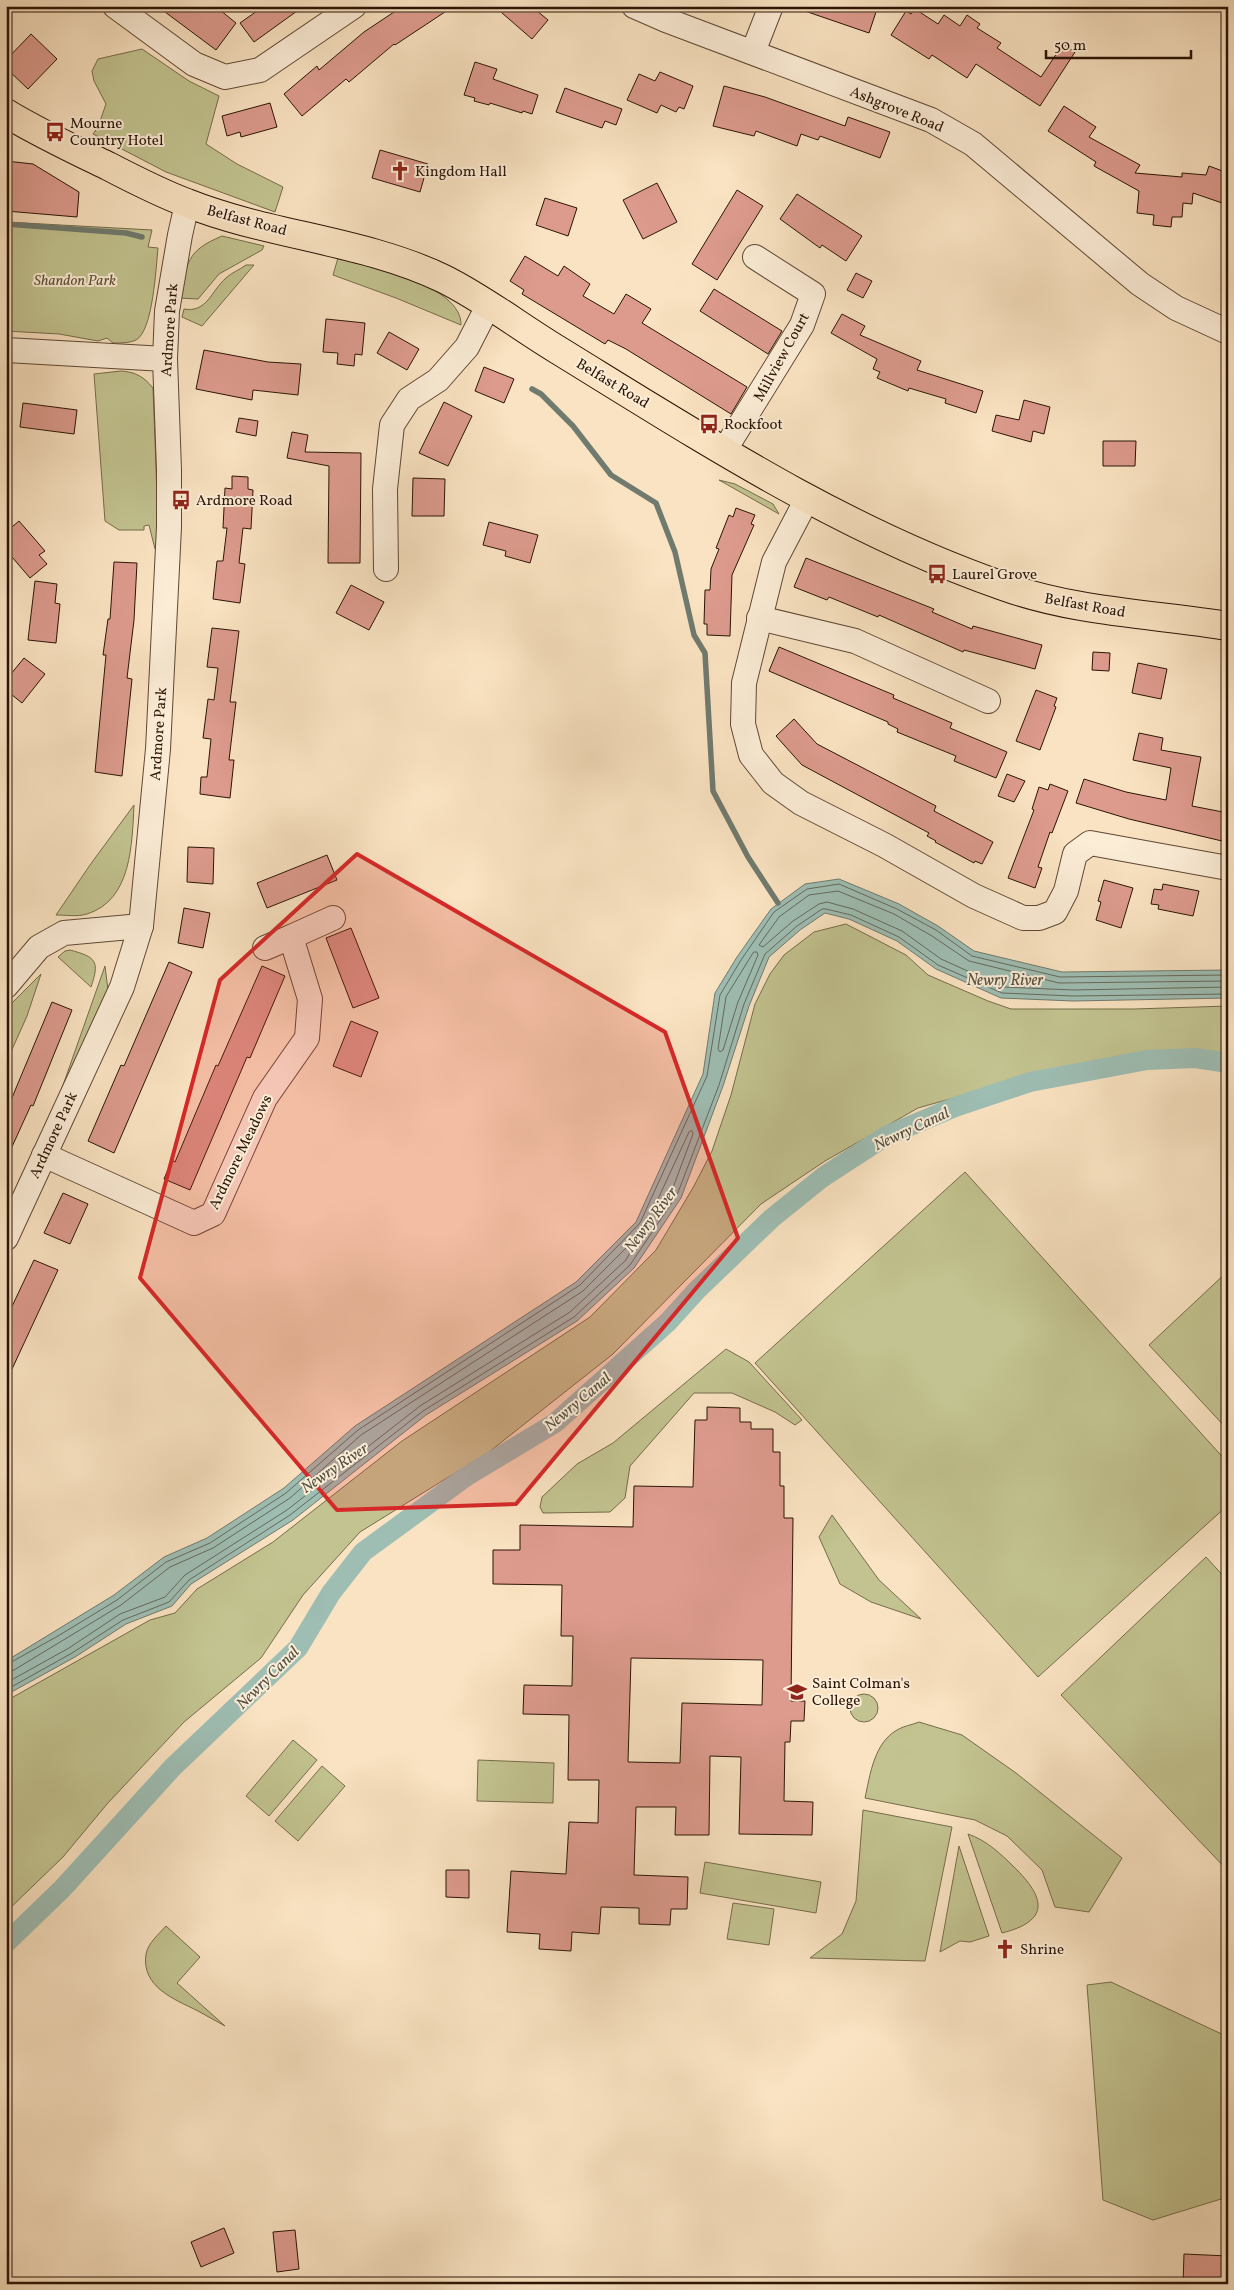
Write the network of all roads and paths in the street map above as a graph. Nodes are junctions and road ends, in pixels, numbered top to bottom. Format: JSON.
{"nodes":[{"id":1,"x":115,"y":6,"type":"edge"},
{"id":2,"x":354,"y":6,"type":"edge"},
{"id":3,"x":634,"y":6,"type":"edge"},
{"id":4,"x":771,"y":6,"type":"edge"},
{"id":5,"x":753,"y":52,"type":"junction"},
{"id":6,"x":6,"y":113,"type":"edge"},
{"id":7,"x":187,"y":204,"type":"junction"},
{"id":8,"x":755,"y":257,"type":"dead end"},
{"id":9,"x":488,"y":306,"type":"junction"},
{"id":10,"x":1228,"y":332,"type":"edge"},
{"id":11,"x":6,"y":350,"type":"edge"},
{"id":12,"x":165,"y":359,"type":"junction"},
{"id":13,"x":724,"y":451,"type":"junction"},
{"id":14,"x":807,"y":498,"type":"junction"},
{"id":15,"x":386,"y":569,"type":"dead end"},
{"id":16,"x":759,"y":618,"type":"junction"},
{"id":17,"x":1228,"y":626,"type":"edge"},
{"id":18,"x":988,"y":701,"type":"dead end"},
{"id":19,"x":1228,"y":868,"type":"edge"},
{"id":20,"x":334,"y":918,"type":"dead end"},
{"id":21,"x":141,"y":926,"type":"junction"},
{"id":22,"x":292,"y":938,"type":"junction"},
{"id":23,"x":265,"y":948,"type":"dead end"},
{"id":24,"x":6,"y":986,"type":"edge"},
{"id":25,"x":44,"y":1155,"type":"junction"},
{"id":26,"x":6,"y":1238,"type":"edge"}],
"edges":[{"from":1,"to":2,"type":"street"},
{"from":3,"to":5,"type":"street","name":"Ashgrove Road"},
{"from":4,"to":5,"type":"street"},
{"from":5,"to":10,"type":"street","name":"Ashgrove Road"},
{"from":6,"to":7,"type":"highway","name":"Belfast Road"},
{"from":7,"to":9,"type":"highway","name":"Belfast Road"},
{"from":7,"to":12,"type":"street","name":"Ardmore Park"},
{"from":8,"to":13,"type":"street","name":"Millview Court"},
{"from":9,"to":13,"type":"highway","name":"Belfast Road"},
{"from":9,"to":15,"type":"street"},
{"from":11,"to":12,"type":"street"},
{"from":12,"to":21,"type":"street","name":"Ardmore Park"},
{"from":13,"to":14,"type":"highway","name":"Belfast Road"},
{"from":14,"to":16,"type":"street"},
{"from":14,"to":17,"type":"highway","name":"Belfast Road"},
{"from":16,"to":18,"type":"street"},
{"from":16,"to":19,"type":"street"},
{"from":20,"to":22,"type":"street"},
{"from":21,"to":24,"type":"street"},
{"from":21,"to":25,"type":"street","name":"Ardmore Park"},
{"from":22,"to":23,"type":"street"},
{"from":22,"to":25,"type":"street","name":"Ardmore Meadows"},
{"from":25,"to":26,"type":"street","name":"Ardmore Park"}]}
